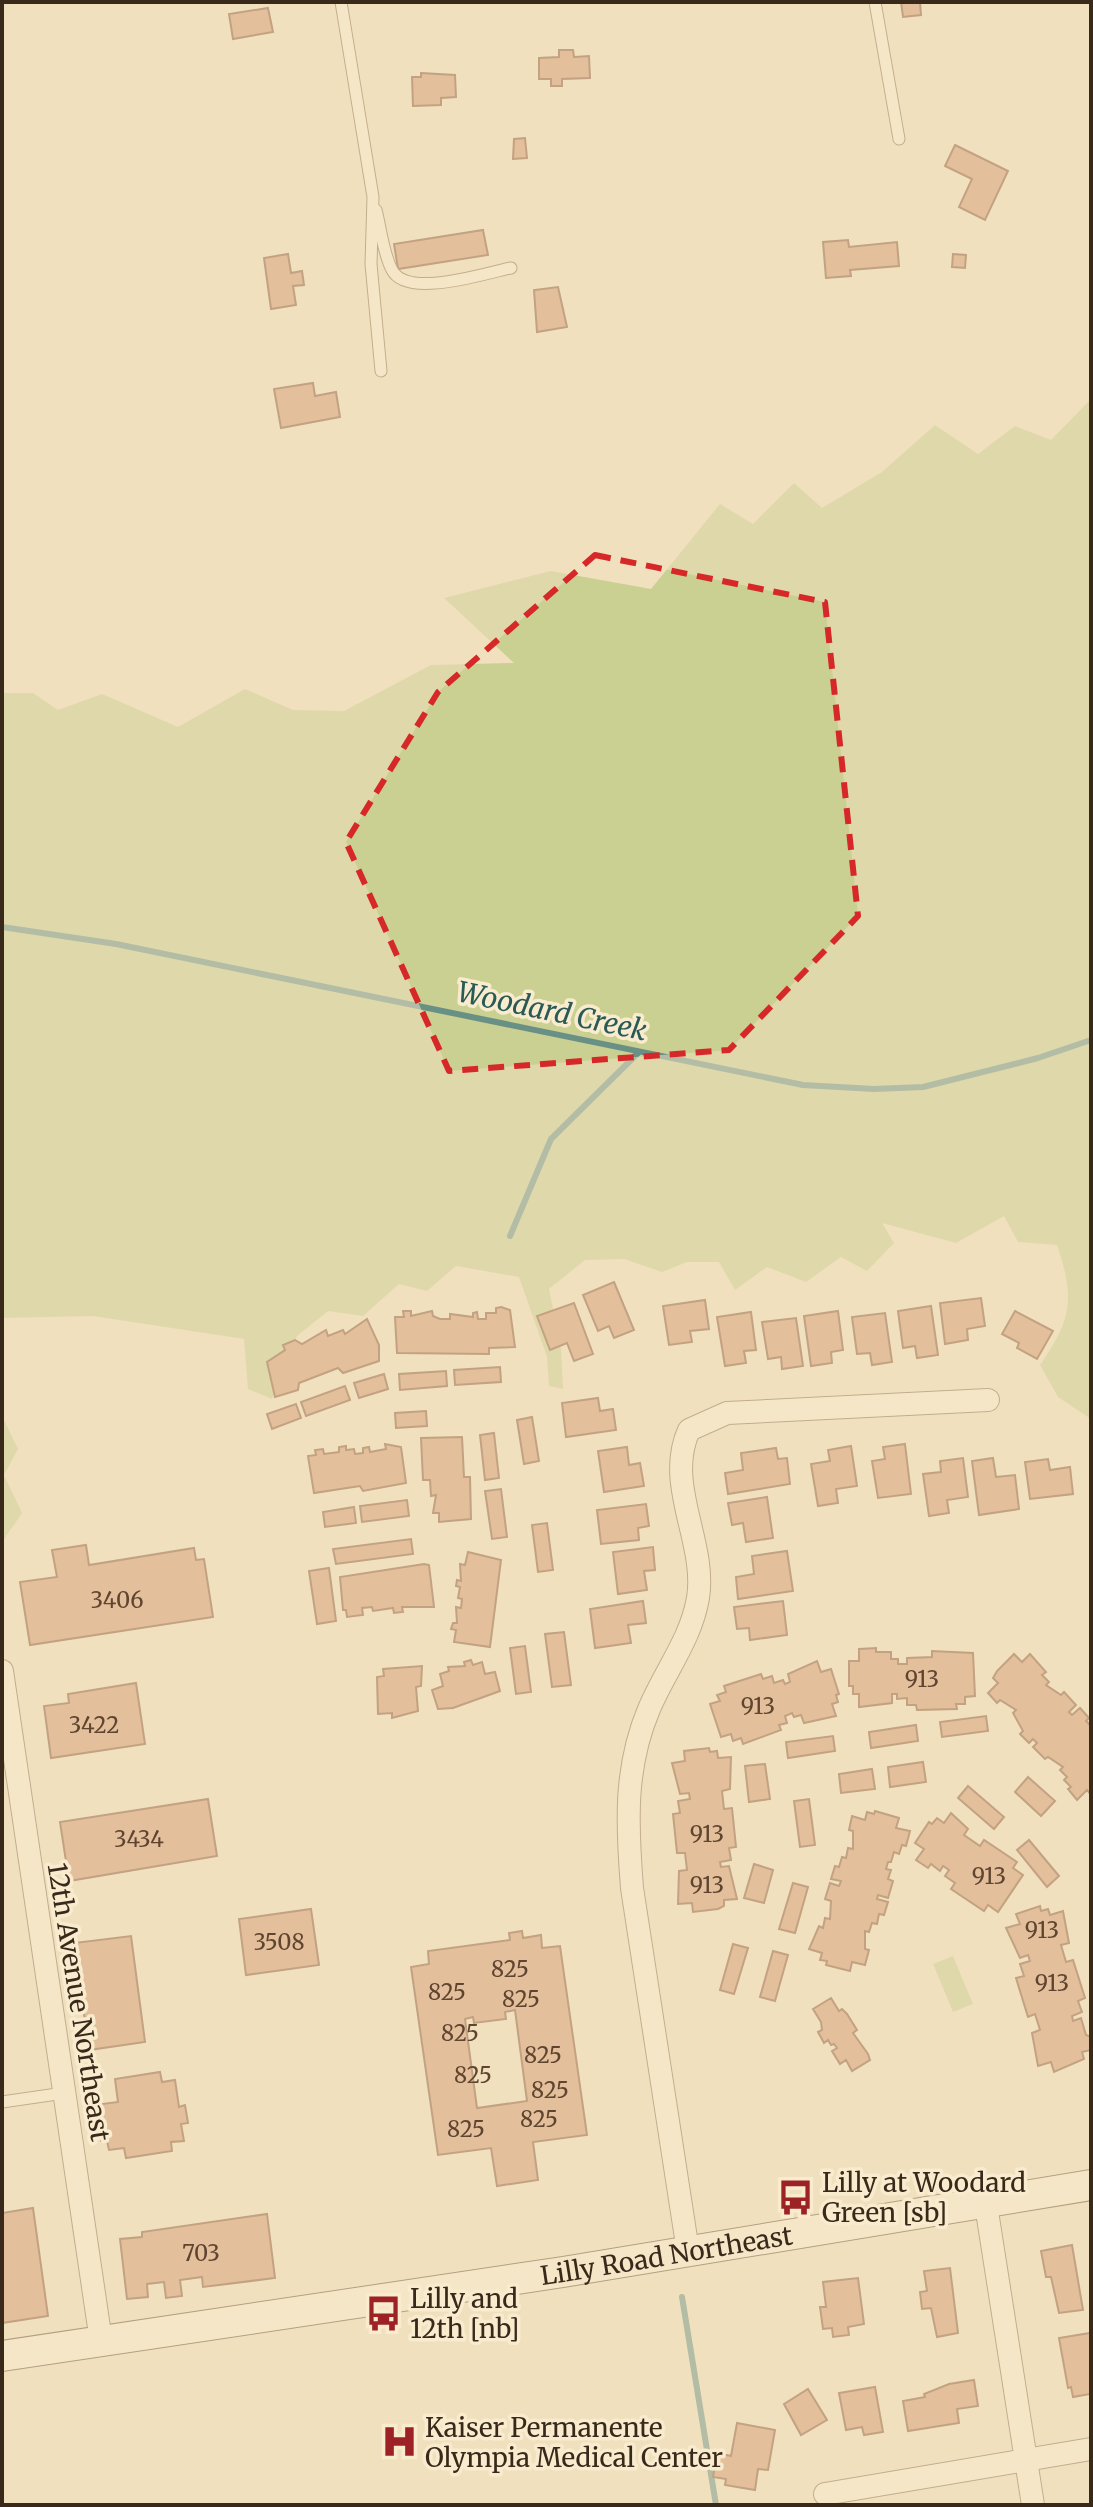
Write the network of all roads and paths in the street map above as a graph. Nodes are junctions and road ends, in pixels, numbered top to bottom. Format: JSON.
{"nodes":[{"id":1,"x":341,"y":2,"type":"edge"},
{"id":2,"x":875,"y":2,"type":"edge"},
{"id":3,"x":899,"y":139,"type":"dead end"},
{"id":4,"x":373,"y":197,"type":"junction"},
{"id":5,"x":511,"y":268,"type":"dead end"},
{"id":6,"x":381,"y":371,"type":"dead end"},
{"id":7,"x":988,"y":1400,"type":"dead end"},
{"id":8,"x":2,"y":1671,"type":"edge"},
{"id":9,"x":64,"y":2093,"type":"junction"},
{"id":10,"x":2,"y":2102,"type":"edge"},
{"id":11,"x":1091,"y":2185,"type":"edge"},
{"id":12,"x":986,"y":2205,"type":"junction"},
{"id":13,"x":688,"y":2251,"type":"junction"},
{"id":14,"x":101,"y":2341,"type":"junction"},
{"id":15,"x":2,"y":2356,"type":"edge"},
{"id":16,"x":1091,"y":2449,"type":"edge"},
{"id":17,"x":1026,"y":2460,"type":"junction"},
{"id":18,"x":825,"y":2494,"type":"dead end"},
{"id":19,"x":1033,"y":2505,"type":"edge"}],
"edges":[{"from":1,"to":4,"type":"lane"},
{"from":2,"to":3,"type":"lane"},
{"from":4,"to":5,"type":"lane"},
{"from":4,"to":6,"type":"lane"},
{"from":7,"to":13,"type":"street"},
{"from":8,"to":9,"type":"street","name":"12th Avenue Northeast"},
{"from":9,"to":10,"type":"lane"},
{"from":9,"to":14,"type":"street","name":"12th Avenue Northeast"},
{"from":11,"to":12,"type":"street","name":"Lilly Road Northeast"},
{"from":12,"to":13,"type":"street","name":"Lilly Road Northeast"},
{"from":12,"to":17,"type":"street"},
{"from":13,"to":14,"type":"street","name":"Lilly Road Northeast"},
{"from":14,"to":15,"type":"street","name":"Lilly Road Northeast"},
{"from":16,"to":17,"type":"street"},
{"from":17,"to":18,"type":"street"},
{"from":17,"to":19,"type":"street"}]}
